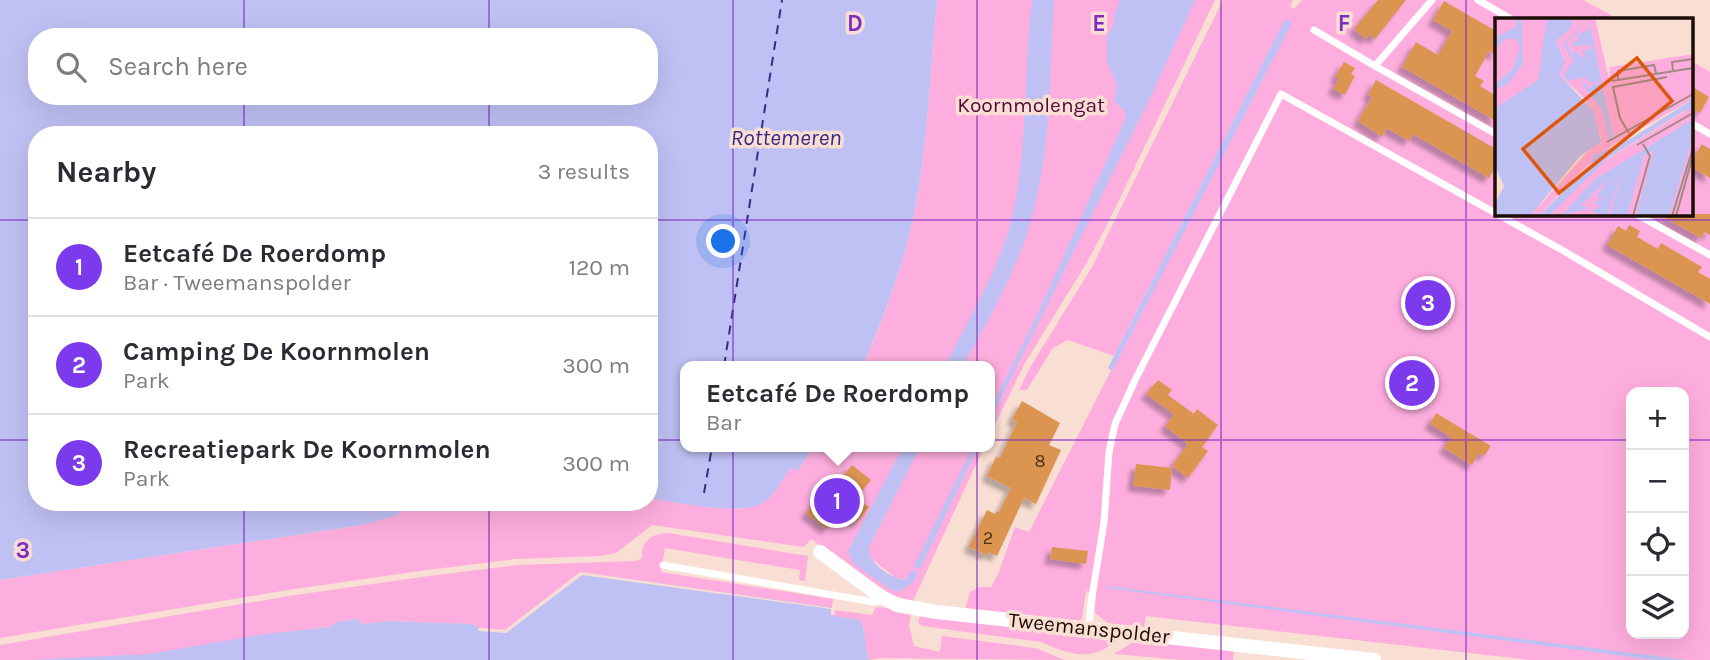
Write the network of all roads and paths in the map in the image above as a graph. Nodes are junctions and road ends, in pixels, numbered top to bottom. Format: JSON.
{"nodes":[{"id":1,"x":1432,"y":0,"type":"edge"},
{"id":2,"x":1478,"y":0,"type":"edge"},
{"id":3,"x":1509,"y":18,"type":"edge"},
{"id":4,"x":1314,"y":30,"type":"dead end"},
{"id":5,"x":1375,"y":66,"type":"junction"},
{"id":6,"x":1692,"y":124,"type":"edge"},
{"id":7,"x":1495,"y":133,"type":"edge"},
{"id":8,"x":1710,"y":134,"type":"edge"},
{"id":9,"x":1495,"y":213,"type":"edge"},
{"id":10,"x":1499,"y":215,"type":"edge"},
{"id":11,"x":1638,"y":215,"type":"edge"},
{"id":12,"x":1710,"y":255,"type":"edge"},
{"id":13,"x":1710,"y":337,"type":"edge"},
{"id":14,"x":820,"y":552,"type":"dead end"},
{"id":15,"x":663,"y":565,"type":"dead end"},
{"id":16,"x":888,"y":600,"type":"junction"},
{"id":17,"x":1089,"y":628,"type":"junction"},
{"id":18,"x":1374,"y":660,"type":"edge"}],
"edges":[{"from":1,"to":5,"type":"lane"},
{"from":2,"to":3,"type":"lane"},
{"from":4,"to":5,"type":"lane"},
{"from":5,"to":7,"type":"lane"},
{"from":6,"to":8,"type":"lane"},
{"from":9,"to":17,"type":"lane"},
{"from":10,"to":13,"type":"lane"},
{"from":11,"to":12,"type":"lane"},
{"from":14,"to":16,"type":"street","name":"Tweemanspolder"},
{"from":15,"to":16,"type":"lane"},
{"from":16,"to":17,"type":"street","name":"Tweemanspolder"},
{"from":17,"to":18,"type":"street","name":"Tweemanspolder"}]}
